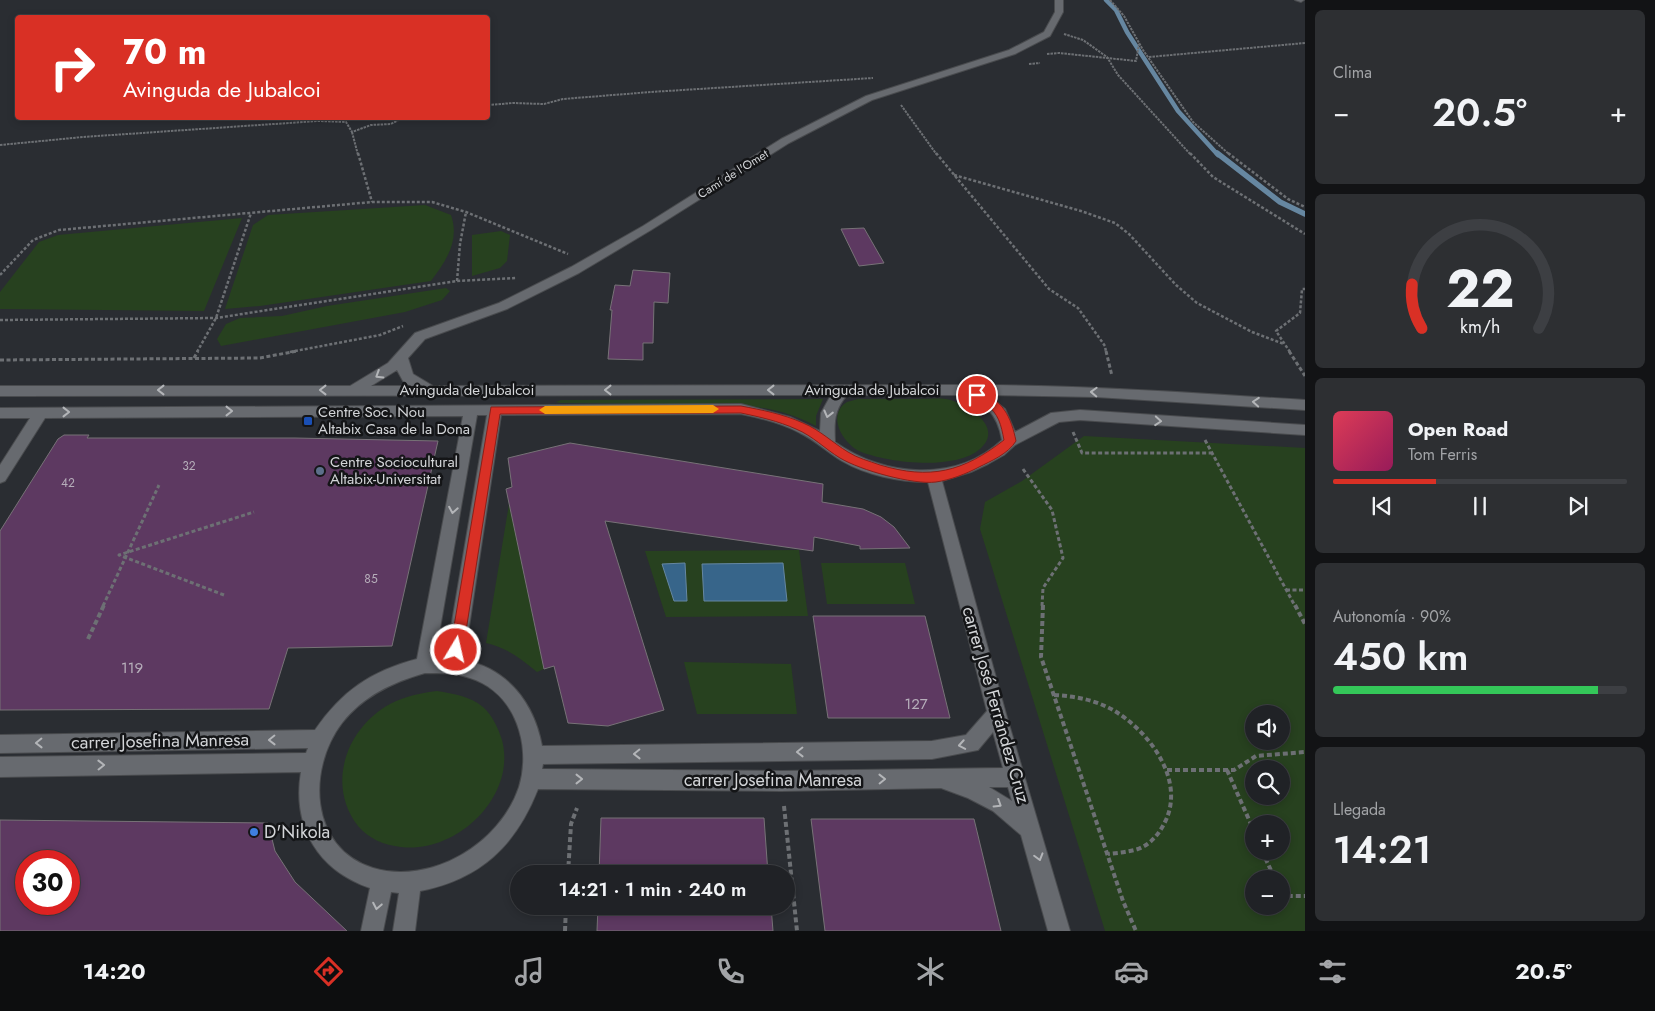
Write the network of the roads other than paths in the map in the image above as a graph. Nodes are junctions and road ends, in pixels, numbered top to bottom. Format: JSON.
{"nodes":[{"id":1,"x":1059,"y":0,"type":"edge"},
{"id":2,"x":401,"y":357,"type":"junction"},
{"id":3,"x":0,"y":390,"type":"edge"},
{"id":4,"x":354,"y":390,"type":"junction"},
{"id":5,"x":431,"y":390,"type":"junction"},
{"id":6,"x":844,"y":390,"type":"junction"},
{"id":7,"x":959,"y":390,"type":"junction"},
{"id":8,"x":1305,"y":405,"type":"edge"},
{"id":9,"x":471,"y":410,"type":"junction"},
{"id":10,"x":495,"y":410,"type":"junction"},
{"id":11,"x":0,"y":412,"type":"edge"},
{"id":12,"x":41,"y":413,"type":"junction"},
{"id":13,"x":1305,"y":430,"type":"edge"},
{"id":14,"x":1010,"y":441,"type":"junction"},
{"id":15,"x":828,"y":442,"type":"junction"},
{"id":16,"x":0,"y":477,"type":"edge"},
{"id":17,"x":934,"y":478,"type":"junction"},
{"id":18,"x":424,"y":665,"type":"junction"},
{"id":19,"x":454,"y":665,"type":"junction"},
{"id":20,"x":997,"y":714,"type":"junction"},
{"id":21,"x":321,"y":739,"type":"junction"},
{"id":22,"x":0,"y":744,"type":"edge"},
{"id":23,"x":534,"y":755,"type":"junction"},
{"id":24,"x":311,"y":762,"type":"junction"},
{"id":25,"x":0,"y":767,"type":"edge"},
{"id":26,"x":1016,"y":777,"type":"junction"},
{"id":27,"x":937,"y":778,"type":"junction"},
{"id":28,"x":531,"y":779,"type":"junction"},
{"id":29,"x":1031,"y":830,"type":"junction"},
{"id":30,"x":382,"y":882,"type":"junction"},
{"id":31,"x":411,"y":882,"type":"junction"},
{"id":32,"x":372,"y":931,"type":"edge"},
{"id":33,"x":404,"y":931,"type":"edge"},
{"id":34,"x":1059,"y":931,"type":"edge"}],
"edges":[{"from":1,"to":2,"type":"street","name":"Camí de l'Omet"},
{"from":2,"to":4,"type":"street","name":"Camí de l'Omet","one_way":true},
{"from":2,"to":5,"type":"street"},
{"from":4,"to":3,"type":"street","name":"Avinguda de Jubalcoi","one_way":true},
{"from":4,"to":5,"type":"street","name":"Avinguda de Jubalcoi"},
{"from":6,"to":5,"type":"street","name":"Avinguda de Jubalcoi","one_way":true},
{"from":6,"to":7,"type":"street","name":"Avinguda de Jubalcoi"},
{"from":6,"to":15,"type":"street","one_way":true},
{"from":8,"to":7,"type":"street","one_way":true},
{"from":7,"to":14,"type":"street","name":"Avinguda de Jubalcoi"},
{"from":9,"to":10,"type":"street","name":"Avinguda de Jubalcoi"},
{"from":12,"to":9,"type":"street","name":"Avinguda de Jubalcoi","one_way":true},
{"from":9,"to":18,"type":"street","one_way":true},
{"from":10,"to":15,"type":"street","name":"Avinguda de Jubalcoi"},
{"from":10,"to":19,"type":"street"},
{"from":11,"to":12,"type":"street","name":"Avinguda de Jubalcoi"},
{"from":12,"to":16,"type":"street"},
{"from":14,"to":13,"type":"street","one_way":true},
{"from":14,"to":17,"type":"street","name":"Avinguda de Jubalcoi"},
{"from":15,"to":17,"type":"street","name":"Avinguda de Jubalcoi"},
{"from":17,"to":20,"type":"street","name":"carrer José Ferrández Cruz"},
{"from":18,"to":19,"type":"street"},
{"from":18,"to":21,"type":"street"},
{"from":19,"to":23,"type":"street"},
{"from":20,"to":23,"type":"street","name":"carrer Josefina Manresa","one_way":true},
{"from":20,"to":26,"type":"street","name":"carrer José Ferrández Cruz"},
{"from":21,"to":22,"type":"street","name":"carrer Josefina Manresa","one_way":true},
{"from":21,"to":24,"type":"street"},
{"from":23,"to":28,"type":"street"},
{"from":25,"to":24,"type":"street","name":"carrer Josefina Manresa","one_way":true},
{"from":24,"to":30,"type":"street"},
{"from":26,"to":27,"type":"street","name":"carrer Josefina Manresa"},
{"from":26,"to":29,"type":"street","name":"carrer José Ferrández Cruz"},
{"from":28,"to":27,"type":"street","name":"carrer Josefina Manresa","one_way":true},
{"from":27,"to":29,"type":"street","one_way":true},
{"from":28,"to":31,"type":"street"},
{"from":29,"to":34,"type":"street","name":"carrer José Ferrández Cruz","one_way":true},
{"from":30,"to":31,"type":"street"},
{"from":30,"to":32,"type":"street","one_way":true},
{"from":31,"to":33,"type":"street"}]}
